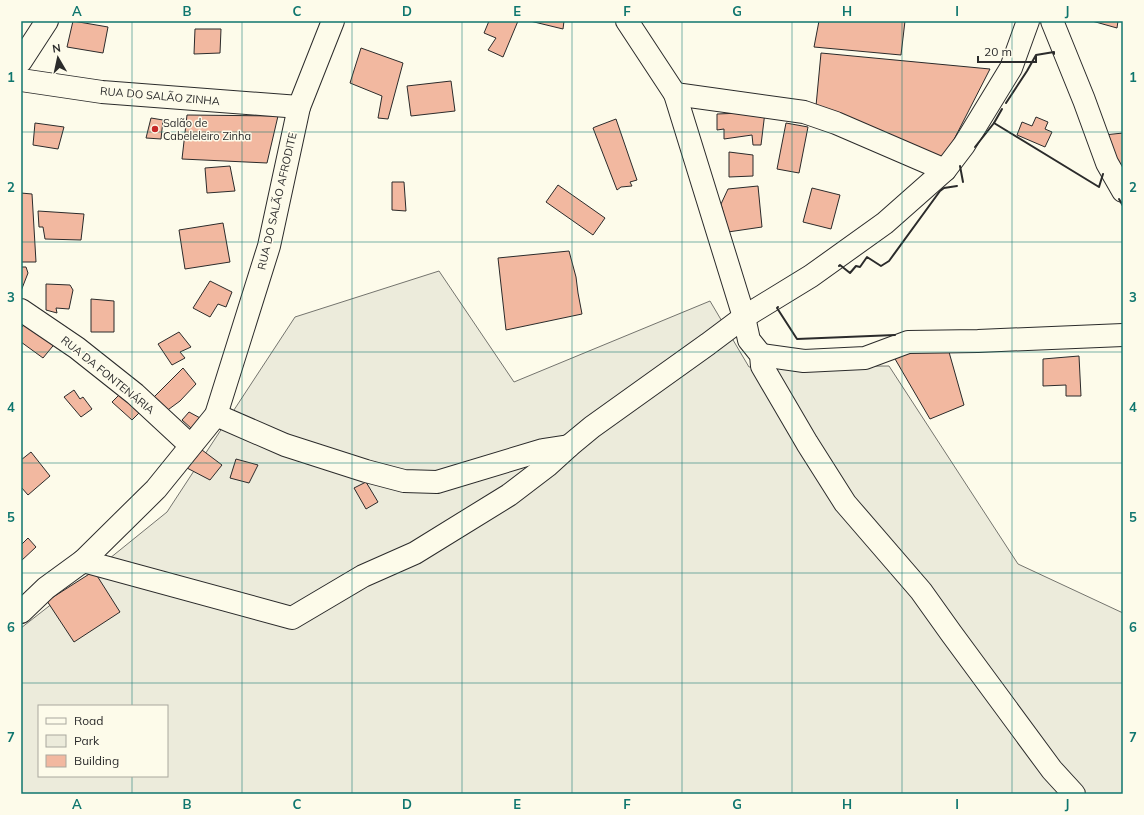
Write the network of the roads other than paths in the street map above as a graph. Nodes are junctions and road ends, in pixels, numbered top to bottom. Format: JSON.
{"nodes":[{"id":1,"x":47,"y":21,"type":"edge"},
{"id":2,"x":333,"y":21,"type":"edge"},
{"id":3,"x":627,"y":21,"type":"edge"},
{"id":4,"x":1028,"y":21,"type":"edge"},
{"id":5,"x":1052,"y":21,"type":"edge"},
{"id":6,"x":21,"y":61,"type":"edge"},
{"id":7,"x":21,"y":80,"type":"edge"},
{"id":8,"x":675,"y":94,"type":"junction"},
{"id":9,"x":299,"y":107,"type":"junction"},
{"id":10,"x":945,"y":170,"type":"junction"},
{"id":11,"x":1123,"y":190,"type":"edge"},
{"id":12,"x":21,"y":310,"type":"edge"},
{"id":13,"x":744,"y":317,"type":"junction"},
{"id":14,"x":1123,"y":335,"type":"edge"},
{"id":15,"x":761,"y":355,"type":"junction"},
{"id":16,"x":216,"y":415,"type":"junction"},
{"id":17,"x":190,"y":445,"type":"junction"},
{"id":18,"x":569,"y":446,"type":"junction"},
{"id":19,"x":83,"y":561,"type":"junction"},
{"id":20,"x":21,"y":612,"type":"edge"},
{"id":21,"x":1074,"y":794,"type":"edge"}],
"edges":[{"from":1,"to":6,"type":"street"},
{"from":2,"to":9,"type":"street","name":"RUA DO SALÃO AFRODITE"},
{"from":3,"to":8,"type":"street"},
{"from":4,"to":10,"type":"street"},
{"from":5,"to":11,"type":"street"},
{"from":7,"to":9,"type":"street","name":"RUA DO SALÃO ZINHA"},
{"from":8,"to":10,"type":"street"},
{"from":8,"to":13,"type":"street"},
{"from":9,"to":16,"type":"street","name":"RUA DO SALÃO AFRODITE"},
{"from":10,"to":13,"type":"street"},
{"from":12,"to":17,"type":"street","name":"RUA DA FONTENÁRIA"},
{"from":13,"to":15,"type":"street"},
{"from":13,"to":18,"type":"street"},
{"from":14,"to":15,"type":"street"},
{"from":15,"to":21,"type":"street"},
{"from":16,"to":17,"type":"street","name":"RUA DO SALÃO AFRODITE"},
{"from":16,"to":18,"type":"street"},
{"from":17,"to":19,"type":"street","name":"RUA DO SALÃO AFRODITE"},
{"from":18,"to":19,"type":"street"},
{"from":19,"to":20,"type":"street","name":"RUA DO SALÃO AFRODITE"}]}
